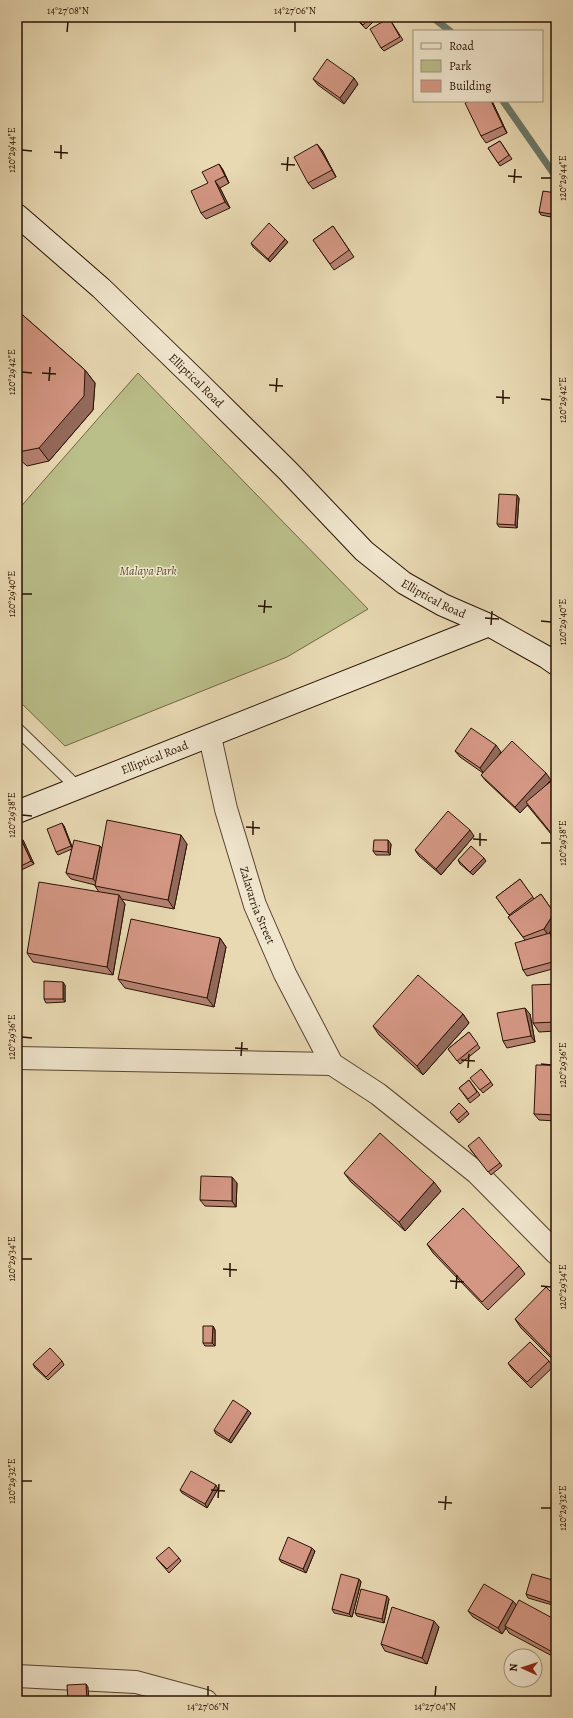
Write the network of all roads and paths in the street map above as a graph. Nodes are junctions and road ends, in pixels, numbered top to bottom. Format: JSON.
{"nodes":[{"id":1,"x":17,"y":215,"type":"edge"},
{"id":2,"x":489,"y":625,"type":"junction"},
{"id":3,"x":556,"y":664,"type":"edge"},
{"id":4,"x":17,"y":729,"type":"edge"},
{"id":5,"x":210,"y":737,"type":"junction"},
{"id":6,"x":78,"y":788,"type":"junction"},
{"id":7,"x":17,"y":812,"type":"edge"},
{"id":8,"x":17,"y":1058,"type":"edge"},
{"id":9,"x":332,"y":1064,"type":"junction"},
{"id":10,"x":556,"y":1253,"type":"edge"},
{"id":11,"x":17,"y":1676,"type":"edge"},
{"id":12,"x":206,"y":1701,"type":"edge"}],
"edges":[{"from":1,"to":2,"type":"street","name":"Elliptical Road"},
{"from":2,"to":3,"type":"street"},
{"from":2,"to":5,"type":"street","name":"Elliptical Road"},
{"from":4,"to":6,"type":"lane"},
{"from":5,"to":6,"type":"street","name":"Elliptical Road"},
{"from":5,"to":9,"type":"street","name":"Zalavarria Street"},
{"from":6,"to":7,"type":"street","name":"Elliptical Road"},
{"from":8,"to":9,"type":"street"},
{"from":9,"to":10,"type":"street"},
{"from":11,"to":12,"type":"street"}]}
